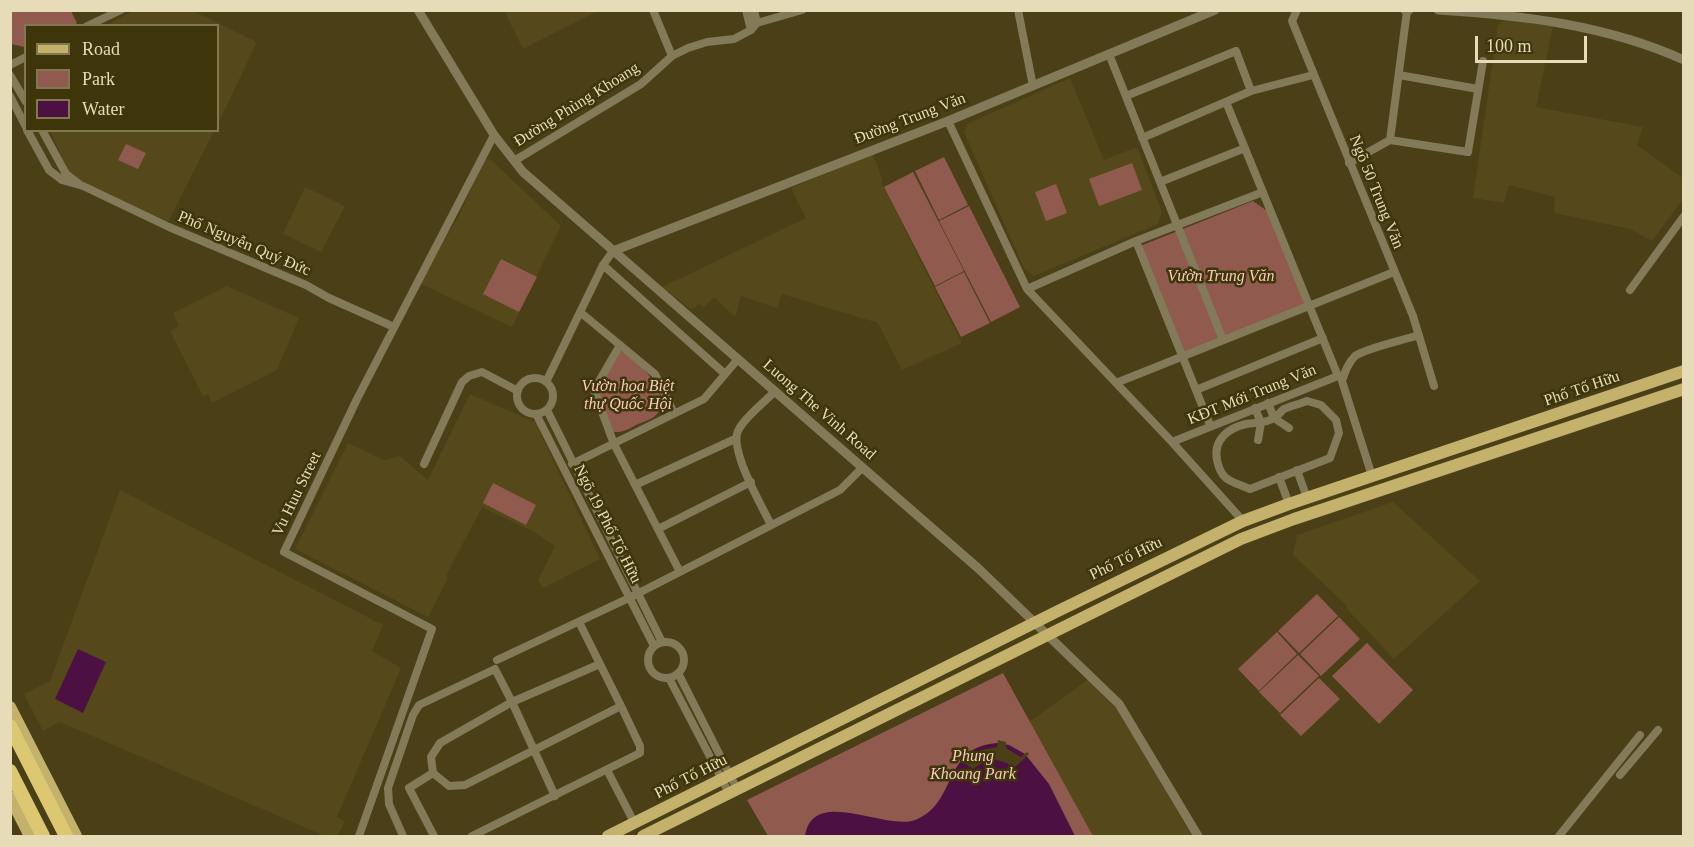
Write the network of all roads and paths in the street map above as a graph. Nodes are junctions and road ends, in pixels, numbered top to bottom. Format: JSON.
{"nodes":[{"id":1,"x":121,"y":10,"type":"edge"},
{"id":2,"x":418,"y":10,"type":"edge"},
{"id":3,"x":653,"y":10,"type":"edge"},
{"id":4,"x":746,"y":10,"type":"edge"},
{"id":5,"x":754,"y":10,"type":"edge"},
{"id":6,"x":802,"y":10,"type":"edge"},
{"id":7,"x":1018,"y":10,"type":"edge"},
{"id":8,"x":1215,"y":10,"type":"edge"},
{"id":9,"x":1297,"y":10,"type":"edge"},
{"id":10,"x":1438,"y":10,"type":"edge"},
{"id":11,"x":1407,"y":11,"type":"edge"},
{"id":12,"x":91,"y":24,"type":"edge"},
{"id":13,"x":754,"y":27,"type":"junction"},
{"id":14,"x":1109,"y":54,"type":"junction"},
{"id":15,"x":672,"y":56,"type":"junction"},
{"id":16,"x":24,"y":58,"type":"edge"},
{"id":17,"x":1683,"y":60,"type":"edge"},
{"id":18,"x":1483,"y":61,"type":"dead end"},
{"id":19,"x":10,"y":67,"type":"edge"},
{"id":20,"x":10,"y":75,"type":"edge"},
{"id":21,"x":1313,"y":75,"type":"junction"},
{"id":22,"x":1399,"y":75,"type":"junction"},
{"id":23,"x":1033,"y":86,"type":"junction"},
{"id":24,"x":1479,"y":89,"type":"junction"},
{"id":25,"x":1251,"y":91,"type":"junction"},
{"id":26,"x":10,"y":96,"type":"edge"},
{"id":27,"x":1126,"y":96,"type":"junction"},
{"id":28,"x":24,"y":99,"type":"edge"},
{"id":29,"x":1226,"y":102,"type":"junction"},
{"id":30,"x":948,"y":121,"type":"junction"},
{"id":31,"x":24,"y":125,"type":"edge"},
{"id":32,"x":28,"y":132,"type":"edge"},
{"id":33,"x":43,"y":132,"type":"edge"},
{"id":34,"x":494,"y":135,"type":"junction"},
{"id":35,"x":1143,"y":138,"type":"junction"},
{"id":36,"x":1390,"y":140,"type":"junction"},
{"id":37,"x":1245,"y":148,"type":"junction"},
{"id":38,"x":514,"y":161,"type":"junction"},
{"id":39,"x":1349,"y":163,"type":"junction"},
{"id":40,"x":64,"y":177,"type":"junction"},
{"id":41,"x":1160,"y":182,"type":"junction"},
{"id":42,"x":1263,"y":192,"type":"junction"},
{"id":43,"x":1683,"y":216,"type":"edge"},
{"id":44,"x":1178,"y":226,"type":"junction"},
{"id":45,"x":1136,"y":241,"type":"junction"},
{"id":46,"x":613,"y":251,"type":"junction"},
{"id":47,"x":603,"y":265,"type":"junction"},
{"id":48,"x":1394,"y":272,"type":"junction"},
{"id":49,"x":1027,"y":289,"type":"junction"},
{"id":50,"x":1630,"y":290,"type":"dead end"},
{"id":51,"x":1309,"y":305,"type":"junction"},
{"id":52,"x":580,"y":312,"type":"junction"},
{"id":53,"x":394,"y":327,"type":"junction"},
{"id":54,"x":1419,"y":335,"type":"junction"},
{"id":55,"x":1323,"y":338,"type":"junction"},
{"id":56,"x":1223,"y":340,"type":"junction"},
{"id":57,"x":620,"y":345,"type":"junction"},
{"id":58,"x":1183,"y":356,"type":"junction"},
{"id":59,"x":738,"y":359,"type":"junction"},
{"id":60,"x":1683,"y":371,"type":"edge"},
{"id":61,"x":725,"y":374,"type":"junction"},
{"id":62,"x":1665,"y":378,"type":"junction"},
{"id":63,"x":546,"y":382,"type":"junction"},
{"id":64,"x":1116,"y":383,"type":"junction"},
{"id":65,"x":1434,"y":386,"type":"dead end"},
{"id":66,"x":1196,"y":390,"type":"junction"},
{"id":67,"x":518,"y":391,"type":"junction"},
{"id":68,"x":775,"y":391,"type":"junction"},
{"id":69,"x":1678,"y":391,"type":"edge"},
{"id":70,"x":1268,"y":403,"type":"junction"},
{"id":71,"x":1255,"y":408,"type":"junction"},
{"id":72,"x":547,"y":410,"type":"junction"},
{"id":73,"x":536,"y":414,"type":"junction"},
{"id":74,"x":674,"y":414,"type":"junction"},
{"id":75,"x":1274,"y":418,"type":"junction"},
{"id":76,"x":1261,"y":423,"type":"junction"},
{"id":77,"x":1210,"y":425,"type":"junction"},
{"id":78,"x":1288,"y":428,"type":"dead end"},
{"id":79,"x":735,"y":439,"type":"junction"},
{"id":80,"x":1258,"y":440,"type":"dead end"},
{"id":81,"x":1172,"y":442,"type":"junction"},
{"id":82,"x":614,"y":444,"type":"junction"},
{"id":83,"x":424,"y":464,"type":"dead end"},
{"id":84,"x":572,"y":464,"type":"junction"},
{"id":85,"x":862,"y":468,"type":"junction"},
{"id":86,"x":1298,"y":470,"type":"junction"},
{"id":87,"x":1374,"y":475,"type":"junction"},
{"id":88,"x":1279,"y":477,"type":"junction"},
{"id":89,"x":751,"y":482,"type":"junction"},
{"id":90,"x":635,"y":485,"type":"junction"},
{"id":91,"x":1380,"y":490,"type":"junction"},
{"id":92,"x":1307,"y":498,"type":"junction"},
{"id":93,"x":1289,"y":504,"type":"junction"},
{"id":94,"x":1243,"y":521,"type":"junction"},
{"id":95,"x":771,"y":525,"type":"junction"},
{"id":96,"x":658,"y":529,"type":"junction"},
{"id":97,"x":680,"y":572,"type":"junction"},
{"id":98,"x":638,"y":593,"type":"junction"},
{"id":99,"x":629,"y":598,"type":"junction"},
{"id":100,"x":579,"y":622,"type":"junction"},
{"id":101,"x":1035,"y":623,"type":"junction"},
{"id":102,"x":1048,"y":636,"type":"junction"},
{"id":103,"x":662,"y":642,"type":"junction"},
{"id":104,"x":654,"y":646,"type":"junction"},
{"id":105,"x":497,"y":660,"type":"dead end"},
{"id":106,"x":600,"y":664,"type":"junction"},
{"id":107,"x":678,"y":673,"type":"junction"},
{"id":108,"x":669,"y":678,"type":"junction"},
{"id":109,"x":512,"y":702,"type":"junction"},
{"id":110,"x":621,"y":706,"type":"junction"},
{"id":111,"x":10,"y":707,"type":"edge"},
{"id":112,"x":10,"y":726,"type":"edge"},
{"id":113,"x":1658,"y":730,"type":"dead end"},
{"id":114,"x":1640,"y":735,"type":"dead end"},
{"id":115,"x":534,"y":752,"type":"junction"},
{"id":116,"x":608,"y":770,"type":"junction"},
{"id":117,"x":10,"y":771,"type":"edge"},
{"id":118,"x":433,"y":774,"type":"junction"},
{"id":119,"x":1620,"y":775,"type":"dead end"},
{"id":120,"x":726,"y":778,"type":"junction"},
{"id":121,"x":733,"y":791,"type":"junction"},
{"id":122,"x":555,"y":796,"type":"junction"},
{"id":123,"x":12,"y":803,"type":"edge"},
{"id":124,"x":634,"y":824,"type":"junction"},
{"id":125,"x":30,"y":837,"type":"edge"},
{"id":126,"x":44,"y":837,"type":"edge"},
{"id":127,"x":66,"y":837,"type":"edge"},
{"id":128,"x":76,"y":837,"type":"edge"},
{"id":129,"x":359,"y":837,"type":"edge"},
{"id":130,"x":403,"y":837,"type":"edge"},
{"id":131,"x":434,"y":837,"type":"edge"},
{"id":132,"x":472,"y":837,"type":"edge"},
{"id":133,"x":608,"y":837,"type":"edge"},
{"id":134,"x":643,"y":837,"type":"edge"},
{"id":135,"x":1198,"y":837,"type":"edge"},
{"id":136,"x":1559,"y":837,"type":"edge"}],
"edges":[{"from":1,"to":12,"type":"street"},
{"from":2,"to":34,"type":"street","name":"Luong The Vinh Road"},
{"from":3,"to":15,"type":"street"},
{"from":4,"to":13,"type":"street"},
{"from":5,"to":13,"type":"street"},
{"from":6,"to":13,"type":"street","name":"Đường Phùng Khoang"},
{"from":7,"to":23,"type":"street"},
{"from":8,"to":14,"type":"street","name":"Đường Trung Văn"},
{"from":9,"to":21,"type":"street","name":"Ngõ 50 Trung Văn"},
{"from":10,"to":17,"type":"street"},
{"from":11,"to":22,"type":"street"},
{"from":13,"to":15,"type":"street","name":"Đường Phùng Khoang"},
{"from":14,"to":23,"type":"street","name":"Đường Trung Văn"},
{"from":14,"to":27,"type":"street"},
{"from":15,"to":38,"type":"street","name":"Đường Phùng Khoang"},
{"from":16,"to":19,"type":"street"},
{"from":18,"to":24,"type":"street"},
{"from":20,"to":28,"type":"street"},
{"from":21,"to":25,"type":"street"},
{"from":21,"to":39,"type":"street","name":"Ngõ 50 Trung Văn"},
{"from":22,"to":24,"type":"street"},
{"from":22,"to":36,"type":"street"},
{"from":23,"to":30,"type":"street","name":"Đường Trung Văn"},
{"from":24,"to":36,"type":"street"},
{"from":25,"to":27,"type":"street"},
{"from":25,"to":29,"type":"street"},
{"from":26,"to":31,"type":"street"},
{"from":27,"to":35,"type":"street"},
{"from":29,"to":35,"type":"street"},
{"from":29,"to":37,"type":"street","name":"KĐT Mới Trung Văn"},
{"from":30,"to":46,"type":"street","name":"Đường Trung Văn"},
{"from":30,"to":49,"type":"street"},
{"from":32,"to":40,"type":"street"},
{"from":33,"to":40,"type":"street"},
{"from":34,"to":38,"type":"street","name":"Luong The Vinh Road"},
{"from":34,"to":53,"type":"street","name":"Vu Huu Street"},
{"from":35,"to":41,"type":"street"},
{"from":36,"to":39,"type":"street"},
{"from":37,"to":41,"type":"street"},
{"from":37,"to":42,"type":"street","name":"KĐT Mới Trung Văn"},
{"from":38,"to":46,"type":"street","name":"Luong The Vinh Road"},
{"from":39,"to":48,"type":"street","name":"Ngõ 50 Trung Văn"},
{"from":40,"to":53,"type":"street","name":"Phố Nguyễn Quý Đức"},
{"from":41,"to":44,"type":"street"},
{"from":42,"to":44,"type":"street"},
{"from":42,"to":51,"type":"street","name":"KĐT Mới Trung Văn"},
{"from":43,"to":50,"type":"street"},
{"from":44,"to":45,"type":"street"},
{"from":44,"to":56,"type":"street"},
{"from":45,"to":49,"type":"street"},
{"from":45,"to":58,"type":"street"},
{"from":46,"to":47,"type":"street"},
{"from":46,"to":59,"type":"street","name":"Luong The Vinh Road"},
{"from":47,"to":52,"type":"street"},
{"from":47,"to":61,"type":"street"},
{"from":48,"to":51,"type":"street"},
{"from":48,"to":54,"type":"street","name":"Ngõ 50 Trung Văn"},
{"from":49,"to":64,"type":"street"},
{"from":51,"to":55,"type":"street","name":"KĐT Mới Trung Văn"},
{"from":51,"to":56,"type":"street"},
{"from":52,"to":57,"type":"street"},
{"from":52,"to":63,"type":"street"},
{"from":53,"to":129,"type":"street","name":"Vu Huu Street"},
{"from":54,"to":65,"type":"street","name":"Ngõ 50 Trung Văn"},
{"from":54,"to":87,"type":"street"},
{"from":55,"to":66,"type":"street","name":"KĐT Mới Trung Văn"},
{"from":55,"to":70,"type":"street","name":"KĐT Mới Trung Văn"},
{"from":56,"to":58,"type":"street"},
{"from":57,"to":74,"type":"street"},
{"from":57,"to":82,"type":"street"},
{"from":58,"to":64,"type":"street"},
{"from":58,"to":66,"type":"street"},
{"from":59,"to":61,"type":"street"},
{"from":59,"to":68,"type":"street","name":"Luong The Vinh Road"},
{"from":60,"to":62,"type":"main road","name":"Phố Tố Hữu"},
{"from":61,"to":74,"type":"street"},
{"from":62,"to":69,"type":"main road"},
{"from":62,"to":87,"type":"main road","name":"Phố Tố Hữu"},
{"from":63,"to":67,"type":"street"},
{"from":63,"to":72,"type":"street"},
{"from":64,"to":81,"type":"street"},
{"from":66,"to":77,"type":"street"},
{"from":67,"to":73,"type":"street"},
{"from":67,"to":83,"type":"street"},
{"from":68,"to":79,"type":"street"},
{"from":68,"to":85,"type":"street","name":"Luong The Vinh Road"},
{"from":69,"to":91,"type":"main road","name":"Phố Tố Hữu"},
{"from":70,"to":71,"type":"street","name":"KĐT Mới Trung Văn"},
{"from":70,"to":75,"type":"street"},
{"from":71,"to":76,"type":"street"},
{"from":71,"to":77,"type":"street","name":"KĐT Mới Trung Văn"},
{"from":72,"to":73,"type":"street"},
{"from":72,"to":84,"type":"street","name":"Ngõ 19 Phố Tố Hữu"},
{"from":73,"to":99,"type":"street","name":"Ngõ 19 Phố Tố Hữu"},
{"from":74,"to":82,"type":"street"},
{"from":75,"to":76,"type":"street"},
{"from":75,"to":78,"type":"street"},
{"from":75,"to":86,"type":"street"},
{"from":76,"to":80,"type":"street"},
{"from":76,"to":88,"type":"street"},
{"from":77,"to":81,"type":"street","name":"KĐT Mới Trung Văn"},
{"from":79,"to":89,"type":"street"},
{"from":79,"to":90,"type":"street"},
{"from":81,"to":94,"type":"street"},
{"from":82,"to":84,"type":"street"},
{"from":82,"to":90,"type":"street"},
{"from":84,"to":98,"type":"street","name":"Ngõ 19 Phố Tố Hữu"},
{"from":85,"to":95,"type":"street"},
{"from":85,"to":101,"type":"street","name":"Luong The Vinh Road"},
{"from":86,"to":88,"type":"street"},
{"from":86,"to":92,"type":"street"},
{"from":87,"to":91,"type":"main road"},
{"from":87,"to":92,"type":"main road","name":"Phố Tố Hữu"},
{"from":88,"to":93,"type":"street"},
{"from":89,"to":95,"type":"street"},
{"from":89,"to":96,"type":"street"},
{"from":90,"to":96,"type":"street"},
{"from":91,"to":102,"type":"main road","name":"Phố Tố Hữu"},
{"from":92,"to":93,"type":"main road","name":"Phố Tố Hữu"},
{"from":93,"to":94,"type":"main road","name":"Phố Tố Hữu"},
{"from":94,"to":101,"type":"main road","name":"Phố Tố Hữu"},
{"from":95,"to":97,"type":"street"},
{"from":96,"to":97,"type":"street"},
{"from":97,"to":98,"type":"street"},
{"from":98,"to":99,"type":"street"},
{"from":98,"to":103,"type":"street","name":"Ngõ 19 Phố Tố Hữu"},
{"from":99,"to":100,"type":"street"},
{"from":99,"to":104,"type":"street","name":"Ngõ 19 Phố Tố Hữu"},
{"from":100,"to":105,"type":"street"},
{"from":100,"to":106,"type":"street"},
{"from":101,"to":102,"type":"street","name":"Luong The Vinh Road"},
{"from":101,"to":120,"type":"main road","name":"Phố Tố Hữu"},
{"from":102,"to":121,"type":"main road","name":"Phố Tố Hữu"},
{"from":102,"to":135,"type":"street","name":"Luong The Vinh Road"},
{"from":103,"to":104,"type":"street"},
{"from":103,"to":107,"type":"street"},
{"from":104,"to":108,"type":"street"},
{"from":106,"to":109,"type":"street"},
{"from":106,"to":110,"type":"street"},
{"from":107,"to":108,"type":"street"},
{"from":107,"to":120,"type":"street"},
{"from":108,"to":120,"type":"street"},
{"from":109,"to":115,"type":"street"},
{"from":109,"to":118,"type":"street"},
{"from":109,"to":130,"type":"street"},
{"from":110,"to":115,"type":"street"},
{"from":110,"to":116,"type":"street"},
{"from":111,"to":128,"type":"main road"},
{"from":112,"to":127,"type":"highway"},
{"from":113,"to":119,"type":"street"},
{"from":114,"to":136,"type":"street"},
{"from":115,"to":118,"type":"street"},
{"from":115,"to":122,"type":"street"},
{"from":116,"to":122,"type":"street"},
{"from":116,"to":124,"type":"street"},
{"from":117,"to":126,"type":"highway"},
{"from":118,"to":131,"type":"street"},
{"from":120,"to":121,"type":"street"},
{"from":120,"to":124,"type":"main road","name":"Phố Tố Hữu"},
{"from":121,"to":134,"type":"main road","name":"Phố Tố Hữu"},
{"from":122,"to":132,"type":"street"},
{"from":123,"to":125,"type":"main road"},
{"from":124,"to":133,"type":"main road","name":"Phố Tố Hữu"}]}
